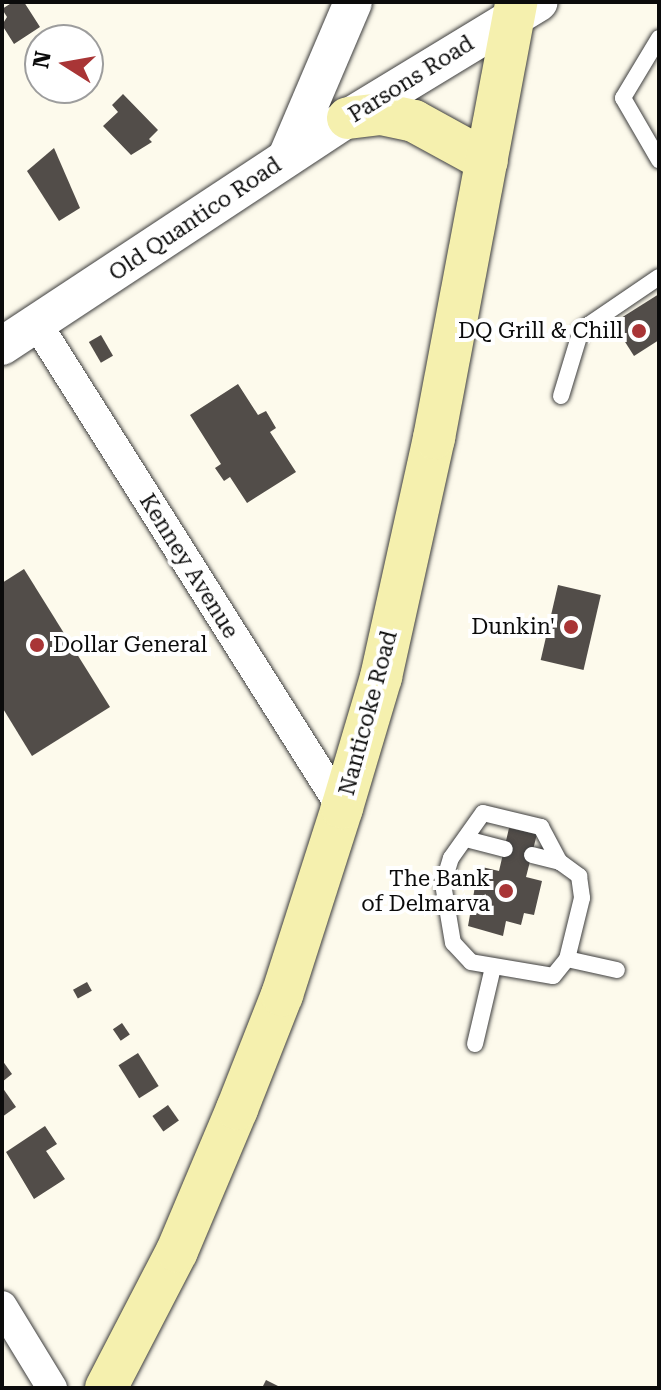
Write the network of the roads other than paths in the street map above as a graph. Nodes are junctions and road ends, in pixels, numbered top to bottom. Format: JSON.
{"nodes":[{"id":1,"x":353,"y":2,"type":"edge"},
{"id":2,"x":523,"y":7,"type":"edge"},
{"id":3,"x":659,"y":38,"type":"edge"},
{"id":4,"x":348,"y":118,"type":"junction"},
{"id":5,"x":286,"y":160,"type":"junction"},
{"id":6,"x":659,"y":160,"type":"edge"},
{"id":7,"x":487,"y":161,"type":"junction"},
{"id":8,"x":659,"y":277,"type":"edge"},
{"id":9,"x":37,"y":324,"type":"junction"},
{"id":10,"x":2,"y":346,"type":"edge"},
{"id":11,"x":561,"y":396,"type":"dead end"},
{"id":12,"x":342,"y":808,"type":"junction"},
{"id":13,"x":466,"y":839,"type":"junction"},
{"id":14,"x":505,"y":849,"type":"dead end"},
{"id":15,"x":532,"y":855,"type":"dead end"},
{"id":16,"x":560,"y":862,"type":"junction"},
{"id":17,"x":567,"y":959,"type":"junction"},
{"id":18,"x":493,"y":967,"type":"junction"},
{"id":19,"x":617,"y":970,"type":"dead end"},
{"id":20,"x":475,"y":1044,"type":"dead end"},
{"id":21,"x":2,"y":1306,"type":"edge"},
{"id":22,"x":52,"y":1388,"type":"edge"},
{"id":23,"x":106,"y":1388,"type":"edge"}],
"edges":[{"from":1,"to":5,"type":"street","name":"Old Quantico Road"},
{"from":2,"to":4,"type":"street","name":"Parsons Road"},
{"from":2,"to":7,"type":"main road","name":"Nanticoke Road"},
{"from":3,"to":6,"type":"lane"},
{"from":4,"to":5,"type":"street","name":"Parsons Road"},
{"from":4,"to":7,"type":"main road"},
{"from":5,"to":9,"type":"street","name":"Old Quantico Road"},
{"from":7,"to":12,"type":"main road","name":"Nanticoke Road"},
{"from":8,"to":11,"type":"lane"},
{"from":9,"to":10,"type":"street","name":"Old Quantico Road"},
{"from":9,"to":12,"type":"street","name":"Kenney Avenue"},
{"from":12,"to":23,"type":"main road","name":"Nanticoke Road"},
{"from":13,"to":14,"type":"lane"},
{"from":13,"to":16,"type":"lane"},
{"from":13,"to":18,"type":"lane"},
{"from":15,"to":16,"type":"lane"},
{"from":16,"to":17,"type":"lane"},
{"from":17,"to":18,"type":"lane"},
{"from":17,"to":19,"type":"lane"},
{"from":18,"to":20,"type":"lane"},
{"from":21,"to":22,"type":"street"}]}
